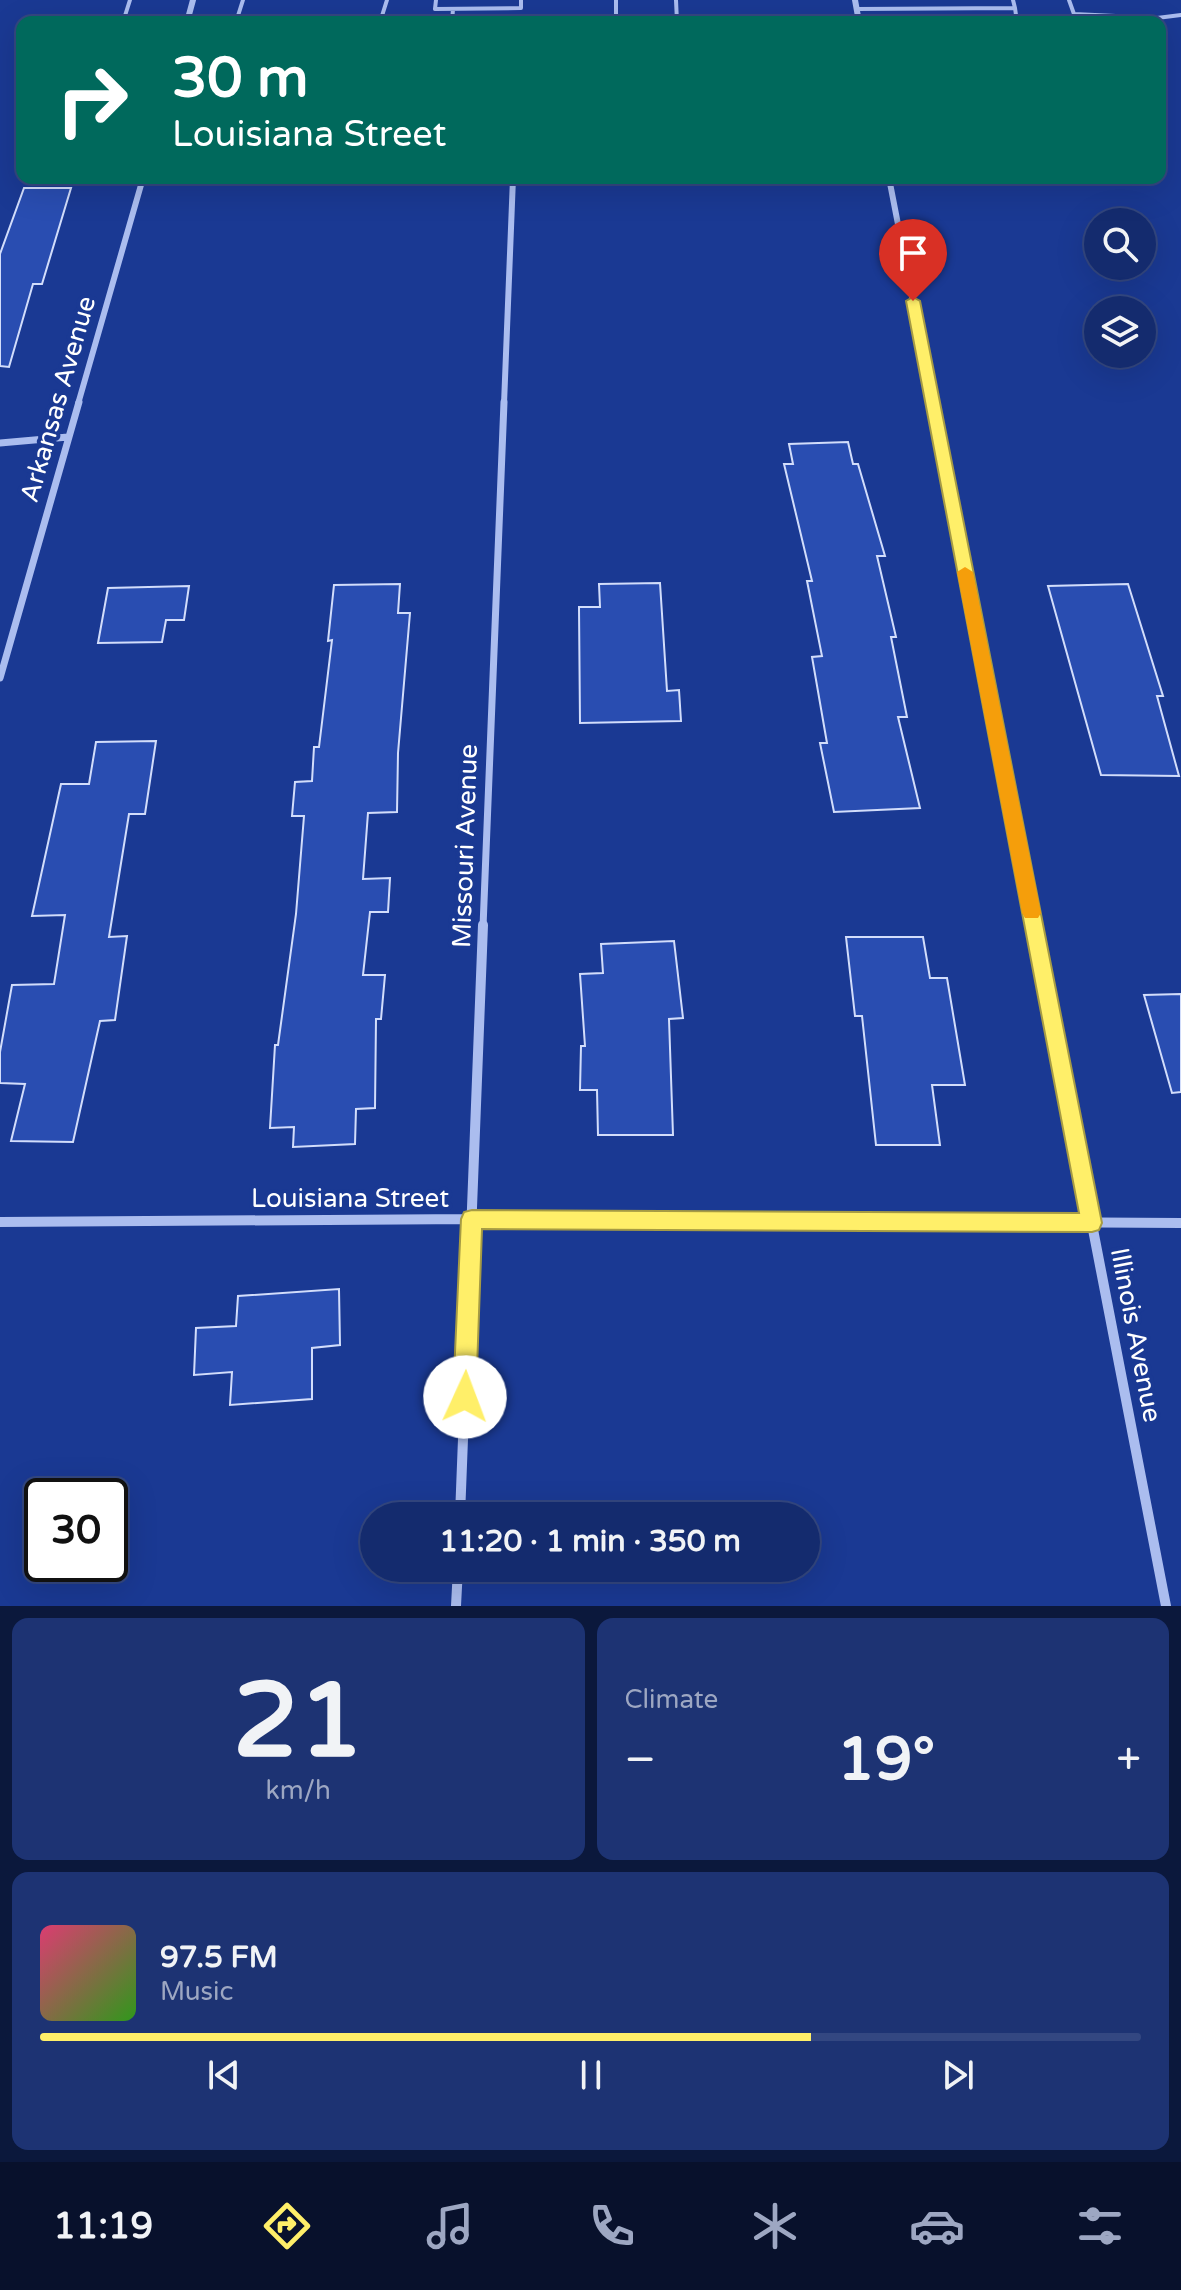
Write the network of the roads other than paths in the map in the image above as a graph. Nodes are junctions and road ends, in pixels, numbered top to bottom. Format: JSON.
{"nodes":[{"id":1,"x":436,"y":0,"type":"edge"},
{"id":2,"x":521,"y":0,"type":"edge"},
{"id":3,"x":855,"y":0,"type":"edge"},
{"id":4,"x":889,"y":0,"type":"edge"},
{"id":5,"x":1013,"y":0,"type":"edge"},
{"id":6,"x":1069,"y":0,"type":"edge"},
{"id":7,"x":1015,"y":8,"type":"junction"},
{"id":8,"x":453,"y":9,"type":"junction"},
{"id":9,"x":857,"y":9,"type":"junction"},
{"id":10,"x":891,"y":9,"type":"junction"},
{"id":11,"x":452,"y":16,"type":"edge"},
{"id":12,"x":858,"y":16,"type":"edge"},
{"id":13,"x":1016,"y":16,"type":"edge"},
{"id":14,"x":1116,"y":16,"type":"edge"},
{"id":15,"x":141,"y":184,"type":"edge"},
{"id":16,"x":513,"y":184,"type":"edge"},
{"id":17,"x":890,"y":184,"type":"edge"},
{"id":18,"x":68,"y":437,"type":"junction"},
{"id":19,"x":0,"y":443,"type":"edge"},
{"id":20,"x":0,"y":678,"type":"edge"},
{"id":21,"x":472,"y":1219,"type":"junction"},
{"id":22,"x":0,"y":1222,"type":"edge"},
{"id":23,"x":1092,"y":1223,"type":"junction"},
{"id":24,"x":1181,"y":1223,"type":"edge"},
{"id":25,"x":461,"y":1502,"type":"edge"},
{"id":26,"x":457,"y":1582,"type":"edge"},
{"id":27,"x":456,"y":1606,"type":"edge"},
{"id":28,"x":1166,"y":1606,"type":"edge"}],
"edges":[{"from":1,"to":8,"type":"lane"},
{"from":2,"to":8,"type":"lane"},
{"from":3,"to":9,"type":"street"},
{"from":4,"to":10,"type":"lane"},
{"from":5,"to":7,"type":"lane"},
{"from":6,"to":14,"type":"lane"},
{"from":7,"to":10,"type":"lane"},
{"from":7,"to":13,"type":"lane"},
{"from":8,"to":11,"type":"lane"},
{"from":9,"to":10,"type":"lane"},
{"from":9,"to":12,"type":"street"},
{"from":15,"to":18,"type":"street","name":"Arkansas Avenue"},
{"from":16,"to":21,"type":"street","name":"Missouri Avenue"},
{"from":17,"to":23,"type":"street","name":"Illinois Avenue"},
{"from":18,"to":19,"type":"street"},
{"from":18,"to":20,"type":"street","name":"Arkansas Avenue"},
{"from":21,"to":22,"type":"street","name":"Louisiana Street"},
{"from":21,"to":23,"type":"street","name":"Louisiana Street"},
{"from":21,"to":25,"type":"street","name":"Missouri Avenue"},
{"from":23,"to":24,"type":"street","name":"Louisiana Street"},
{"from":23,"to":28,"type":"street","name":"Illinois Avenue"},
{"from":26,"to":27,"type":"street"}]}
